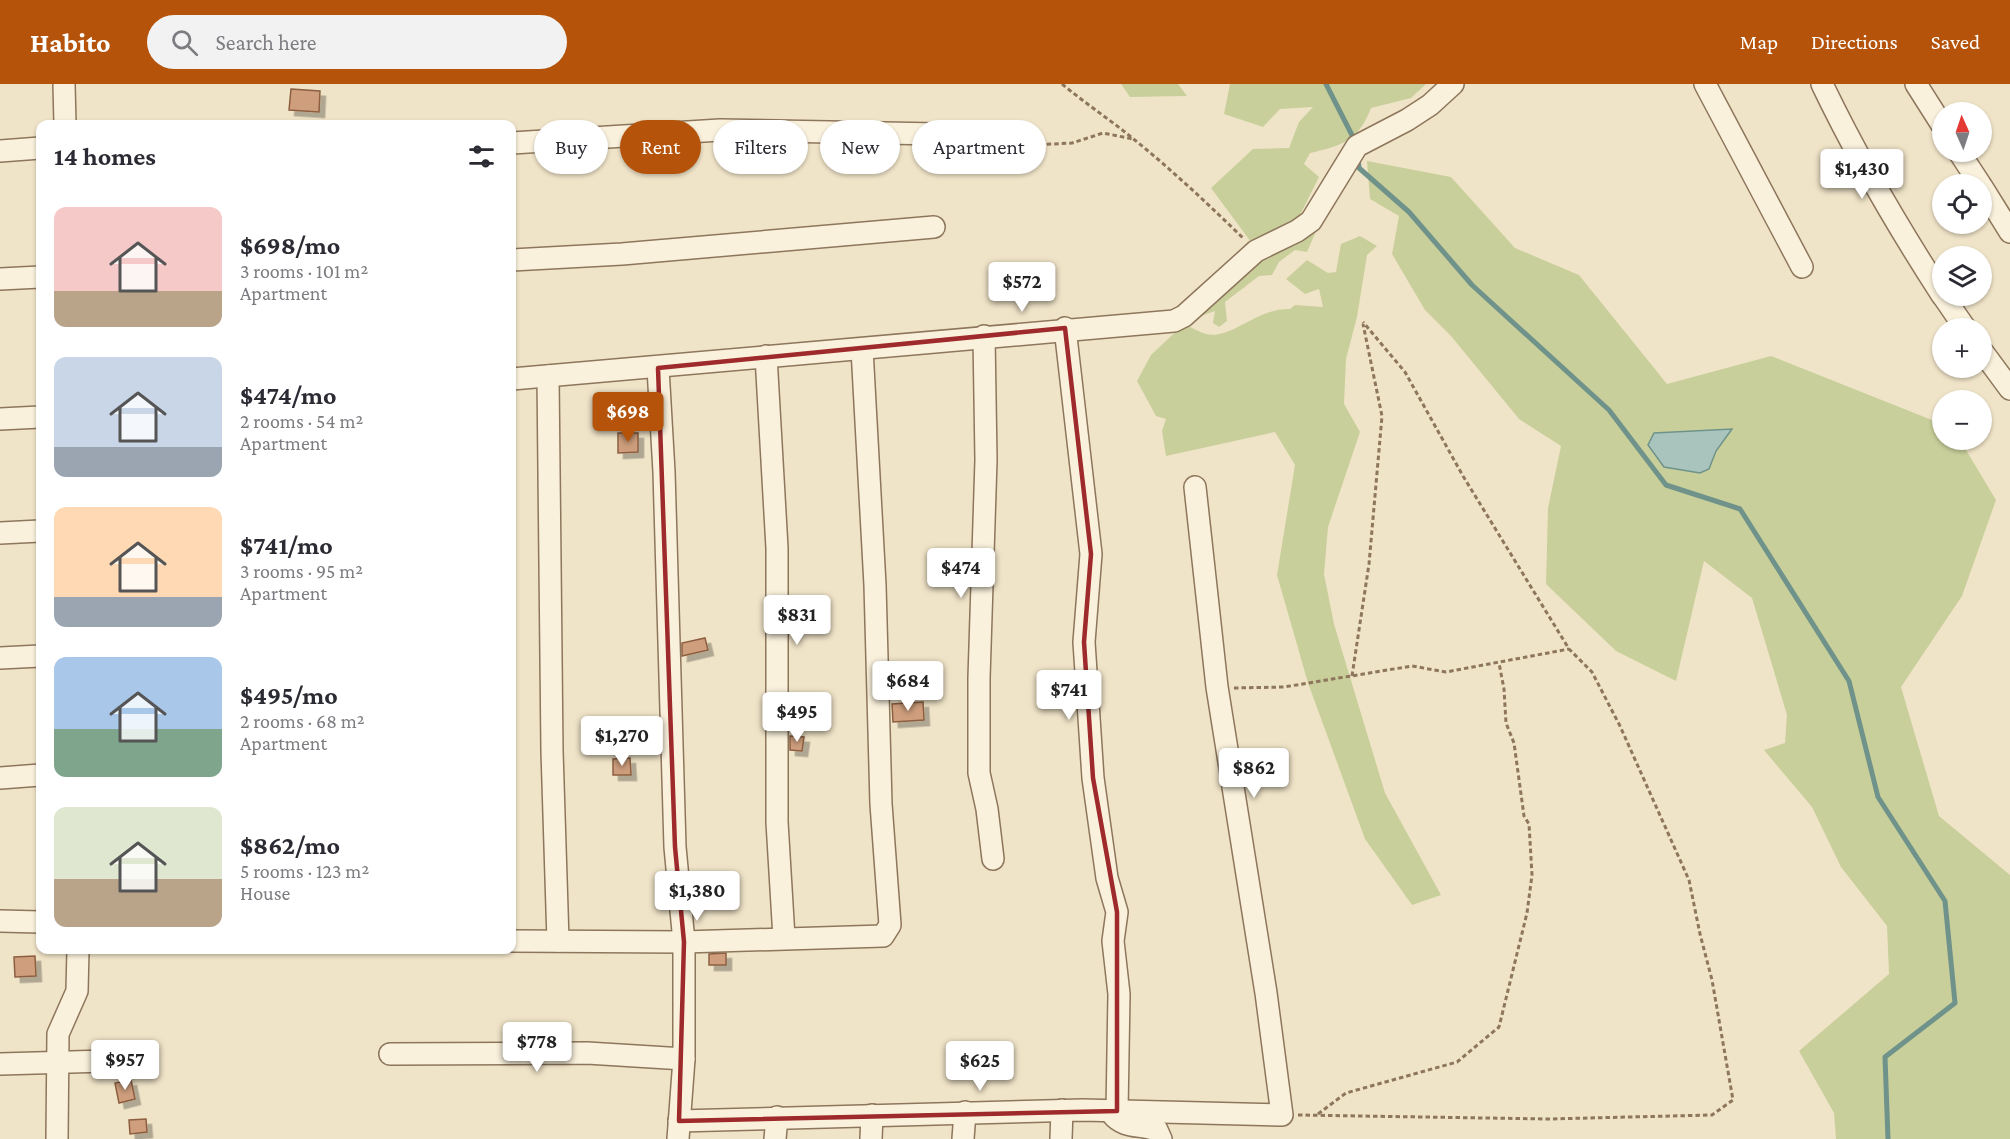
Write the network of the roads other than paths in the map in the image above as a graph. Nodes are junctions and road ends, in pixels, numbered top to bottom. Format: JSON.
{"nodes":[{"id":1,"x":64,"y":84,"type":"edge"},
{"id":2,"x":1453,"y":84,"type":"edge"},
{"id":3,"x":1705,"y":84,"type":"edge"},
{"id":4,"x":1822,"y":84,"type":"edge"},
{"id":5,"x":1916,"y":84,"type":"edge"},
{"id":6,"x":1932,"y":109,"type":"edge"},
{"id":7,"x":65,"y":120,"type":"edge"},
{"id":8,"x":912,"y":134,"type":"edge"},
{"id":9,"x":516,"y":143,"type":"edge"},
{"id":10,"x":36,"y":148,"type":"edge"},
{"id":11,"x":0,"y":151,"type":"edge"},
{"id":12,"x":1992,"y":203,"type":"edge"},
{"id":13,"x":934,"y":227,"type":"dead end"},
{"id":14,"x":2010,"y":232,"type":"edge"},
{"id":15,"x":516,"y":260,"type":"edge"},
{"id":16,"x":1803,"y":267,"type":"dead end"},
{"id":17,"x":36,"y":277,"type":"edge"},
{"id":18,"x":1932,"y":278,"type":"edge"},
{"id":19,"x":0,"y":279,"type":"edge"},
{"id":20,"x":1065,"y":328,"type":"junction"},
{"id":21,"x":984,"y":336,"type":"junction"},
{"id":22,"x":862,"y":349,"type":"junction"},
{"id":23,"x":766,"y":356,"type":"junction"},
{"id":24,"x":1992,"y":365,"type":"edge"},
{"id":25,"x":658,"y":368,"type":"junction"},
{"id":26,"x":548,"y":376,"type":"junction"},
{"id":27,"x":516,"y":379,"type":"edge"},
{"id":28,"x":2010,"y":389,"type":"edge"},
{"id":29,"x":36,"y":417,"type":"edge"},
{"id":30,"x":0,"y":420,"type":"edge"},
{"id":31,"x":1195,"y":487,"type":"dead end"},
{"id":32,"x":36,"y":531,"type":"edge"},
{"id":33,"x":0,"y":533,"type":"edge"},
{"id":34,"x":36,"y":656,"type":"edge"},
{"id":35,"x":0,"y":658,"type":"edge"},
{"id":36,"x":36,"y":775,"type":"edge"},
{"id":37,"x":0,"y":778,"type":"edge"},
{"id":38,"x":993,"y":858,"type":"dead end"},
{"id":39,"x":0,"y":921,"type":"edge"},
{"id":40,"x":36,"y":922,"type":"edge"},
{"id":41,"x":784,"y":938,"type":"junction"},
{"id":42,"x":516,"y":941,"type":"edge"},
{"id":43,"x":558,"y":941,"type":"junction"},
{"id":44,"x":684,"y":942,"type":"junction"},
{"id":45,"x":78,"y":954,"type":"edge"},
{"id":46,"x":390,"y":1054,"type":"dead end"},
{"id":47,"x":684,"y":1059,"type":"junction"},
{"id":48,"x":106,"y":1060,"type":"dead end"},
{"id":49,"x":0,"y":1064,"type":"edge"},
{"id":50,"x":56,"y":1064,"type":"junction"},
{"id":51,"x":1062,"y":1110,"type":"junction"},
{"id":52,"x":1113,"y":1111,"type":"junction"},
{"id":53,"x":965,"y":1112,"type":"junction"},
{"id":54,"x":872,"y":1115,"type":"junction"},
{"id":55,"x":777,"y":1118,"type":"junction"},
{"id":56,"x":679,"y":1130,"type":"edge"},
{"id":57,"x":57,"y":1139,"type":"edge"},
{"id":58,"x":775,"y":1139,"type":"edge"},
{"id":59,"x":871,"y":1139,"type":"edge"},
{"id":60,"x":963,"y":1139,"type":"edge"},
{"id":61,"x":1061,"y":1139,"type":"edge"},
{"id":62,"x":1161,"y":1139,"type":"edge"}],
"edges":[{"from":1,"to":7,"type":"street"},
{"from":2,"to":20,"type":"street"},
{"from":3,"to":16,"type":"street"},
{"from":4,"to":18,"type":"street"},
{"from":5,"to":6,"type":"street"},
{"from":8,"to":9,"type":"street"},
{"from":10,"to":11,"type":"street"},
{"from":12,"to":14,"type":"street"},
{"from":13,"to":15,"type":"street"},
{"from":17,"to":19,"type":"street"},
{"from":20,"to":21,"type":"street"},
{"from":20,"to":52,"type":"street"},
{"from":21,"to":22,"type":"street"},
{"from":21,"to":38,"type":"street"},
{"from":22,"to":23,"type":"street"},
{"from":22,"to":41,"type":"street"},
{"from":23,"to":25,"type":"street"},
{"from":23,"to":41,"type":"street"},
{"from":24,"to":28,"type":"street"},
{"from":25,"to":26,"type":"street"},
{"from":25,"to":44,"type":"street"},
{"from":26,"to":27,"type":"street"},
{"from":26,"to":43,"type":"street"},
{"from":29,"to":30,"type":"street"},
{"from":31,"to":52,"type":"street"},
{"from":32,"to":33,"type":"street"},
{"from":34,"to":35,"type":"street"},
{"from":36,"to":37,"type":"street"},
{"from":39,"to":40,"type":"street"},
{"from":41,"to":44,"type":"street"},
{"from":42,"to":43,"type":"street"},
{"from":43,"to":44,"type":"street"},
{"from":44,"to":47,"type":"street"},
{"from":45,"to":50,"type":"street"},
{"from":46,"to":47,"type":"street"},
{"from":47,"to":56,"type":"street"},
{"from":48,"to":50,"type":"street"},
{"from":49,"to":50,"type":"street"},
{"from":50,"to":57,"type":"street"},
{"from":51,"to":52,"type":"street"},
{"from":51,"to":53,"type":"street"},
{"from":51,"to":61,"type":"street"},
{"from":52,"to":62,"type":"street"},
{"from":53,"to":54,"type":"street"},
{"from":53,"to":60,"type":"street"},
{"from":54,"to":55,"type":"street"},
{"from":54,"to":59,"type":"street"},
{"from":55,"to":56,"type":"street"},
{"from":55,"to":58,"type":"street"}]}
